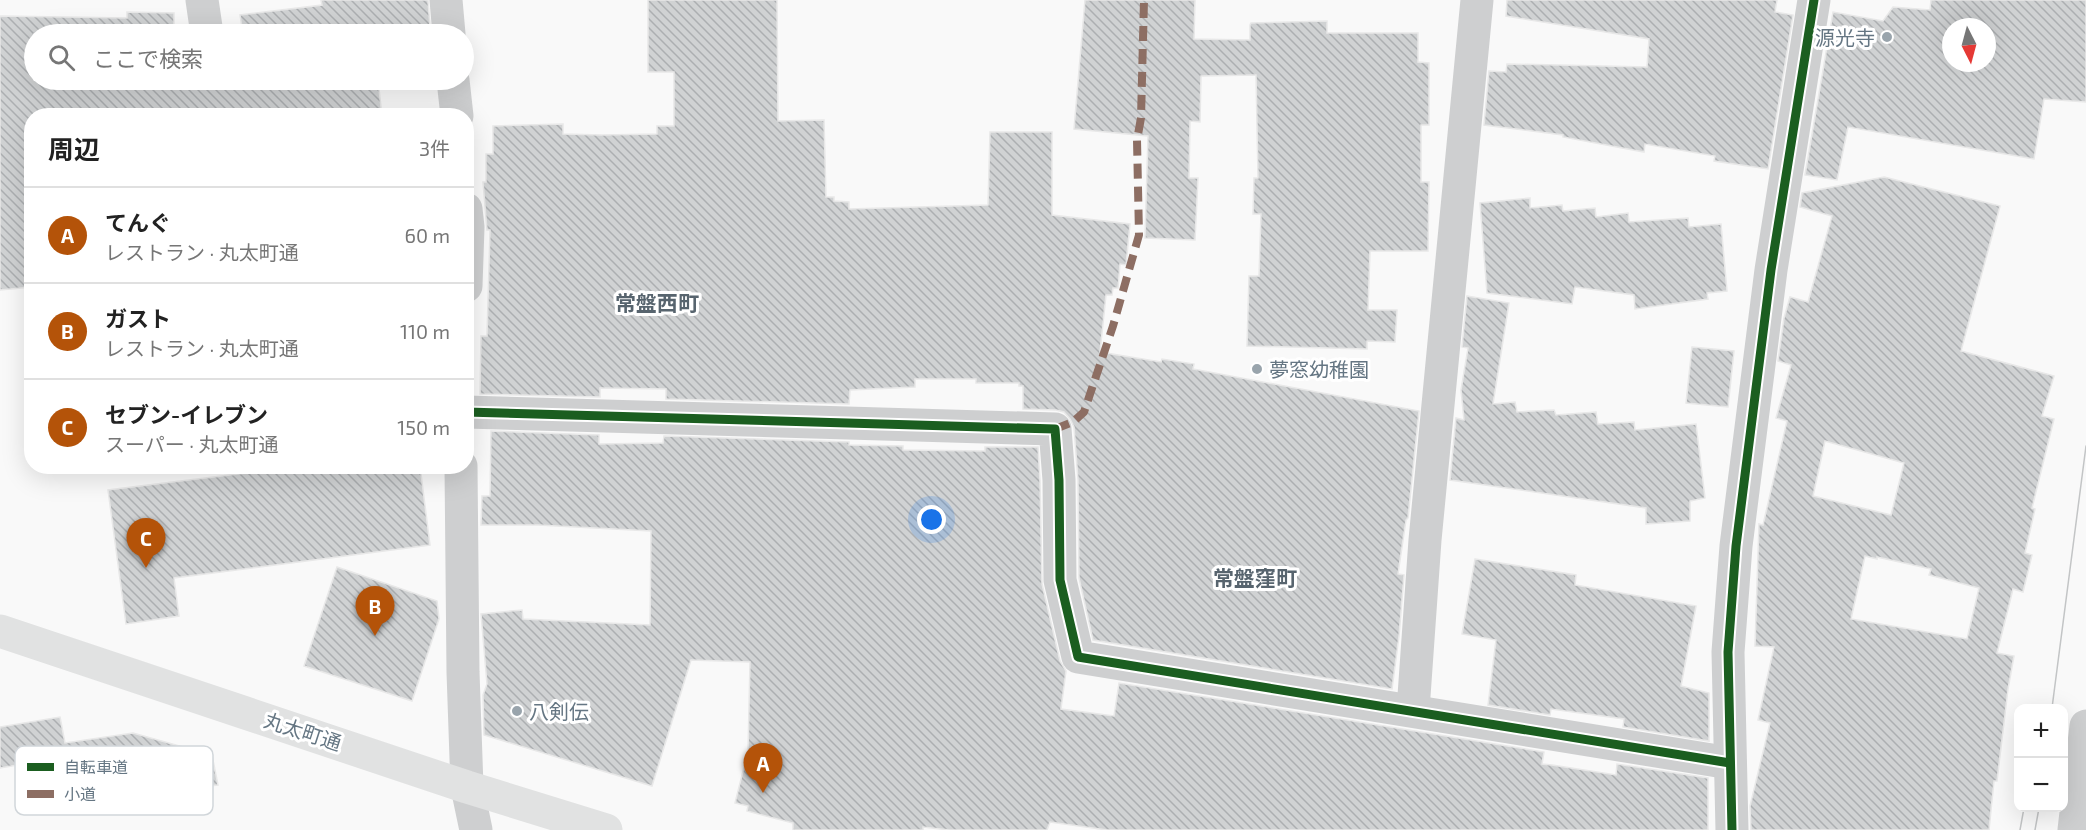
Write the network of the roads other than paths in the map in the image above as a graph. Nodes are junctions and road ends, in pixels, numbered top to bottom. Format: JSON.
{"nodes":[{"id":1,"x":202,"y":0,"type":"edge"},
{"id":2,"x":446,"y":0,"type":"edge"},
{"id":3,"x":1477,"y":0,"type":"edge"},
{"id":4,"x":1814,"y":0,"type":"edge"},
{"id":5,"x":206,"y":24,"type":"edge"},
{"id":6,"x":448,"y":24,"type":"edge"},
{"id":7,"x":454,"y":90,"type":"edge"},
{"id":8,"x":456,"y":108,"type":"edge"},
{"id":9,"x":474,"y":412,"type":"edge"},
{"id":10,"x":461,"y":474,"type":"edge"},
{"id":11,"x":0,"y":631,"type":"edge"},
{"id":12,"x":1413,"y":710,"type":"junction"},
{"id":13,"x":2086,"y":726,"type":"edge"},
{"id":14,"x":1730,"y":763,"type":"junction"},
{"id":15,"x":467,"y":787,"type":"junction"},
{"id":16,"x":476,"y":830,"type":"edge"},
{"id":17,"x":606,"y":830,"type":"edge"},
{"id":18,"x":1732,"y":830,"type":"edge"},
{"id":19,"x":2074,"y":830,"type":"edge"}],
"edges":[{"from":1,"to":5,"type":"street"},
{"from":2,"to":6,"type":"street"},
{"from":3,"to":12,"type":"street"},
{"from":4,"to":14,"type":"street"},
{"from":7,"to":8,"type":"street"},
{"from":9,"to":12,"type":"street"},
{"from":10,"to":15,"type":"street"},
{"from":11,"to":15,"type":"main road","name":"丸太町通"},
{"from":12,"to":14,"type":"street"},
{"from":13,"to":19,"type":"street"},
{"from":14,"to":18,"type":"street"},
{"from":15,"to":16,"type":"street"},
{"from":15,"to":17,"type":"main road","name":"丸太町通"}]}
